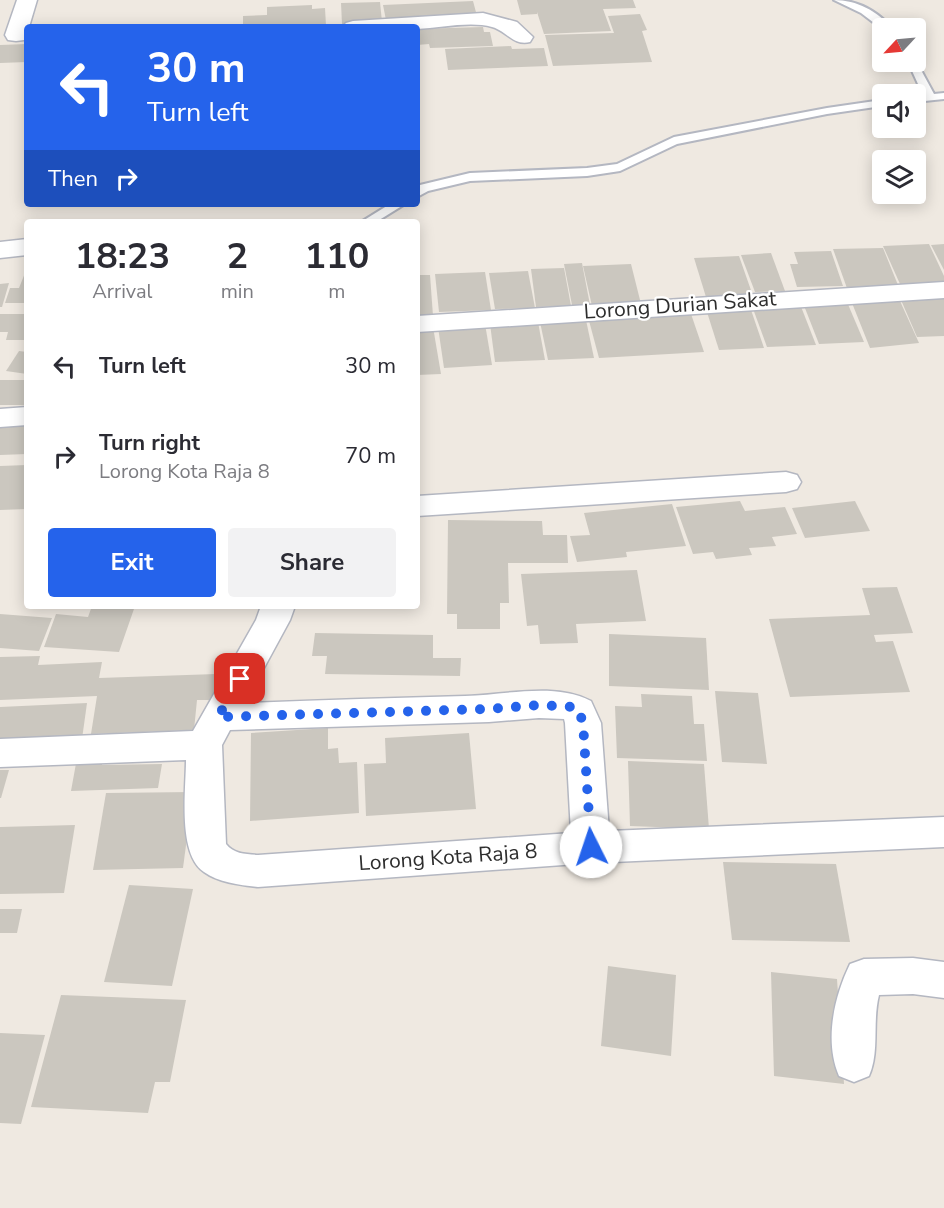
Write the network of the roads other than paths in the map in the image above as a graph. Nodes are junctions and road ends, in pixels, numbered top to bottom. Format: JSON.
{"nodes":[{"id":1,"x":27,"y":0,"type":"edge"},
{"id":2,"x":839,"y":0,"type":"edge"},
{"id":3,"x":874,"y":18,"type":"edge"},
{"id":4,"x":402,"y":24,"type":"edge"},
{"id":5,"x":14,"y":35,"type":"edge"},
{"id":6,"x":522,"y":37,"type":"dead end"},
{"id":7,"x":918,"y":72,"type":"edge"},
{"id":8,"x":929,"y":96,"type":"junction"},
{"id":9,"x":944,"y":96,"type":"edge"},
{"id":10,"x":926,"y":97,"type":"edge"},
{"id":11,"x":872,"y":104,"type":"edge"},
{"id":12,"x":420,"y":191,"type":"edge"},
{"id":13,"x":394,"y":207,"type":"edge"},
{"id":14,"x":372,"y":219,"type":"edge"},
{"id":15,"x":24,"y":247,"type":"edge"},
{"id":16,"x":0,"y":250,"type":"edge"},
{"id":17,"x":944,"y":290,"type":"edge"},
{"id":18,"x":420,"y":324,"type":"edge"},
{"id":19,"x":24,"y":416,"type":"edge"},
{"id":20,"x":0,"y":418,"type":"edge"},
{"id":21,"x":786,"y":482,"type":"dead end"},
{"id":22,"x":420,"y":506,"type":"edge"},
{"id":23,"x":277,"y":609,"type":"edge"},
{"id":24,"x":211,"y":731,"type":"junction"},
{"id":25,"x":0,"y":753,"type":"edge"},
{"id":26,"x":944,"y":833,"type":"edge"},
{"id":27,"x":591,"y":847,"type":"junction"},
{"id":28,"x":944,"y":980,"type":"edge"},
{"id":29,"x":855,"y":1062,"type":"dead end"}],
"edges":[{"from":1,"to":5,"type":"street"},
{"from":2,"to":3,"type":"lane"},
{"from":4,"to":6,"type":"street"},
{"from":7,"to":8,"type":"lane"},
{"from":8,"to":9,"type":"lane"},
{"from":8,"to":10,"type":"lane"},
{"from":11,"to":12,"type":"lane"},
{"from":13,"to":14,"type":"lane"},
{"from":15,"to":16,"type":"street"},
{"from":17,"to":18,"type":"street","name":"Lorong Durian Sakat"},
{"from":19,"to":20,"type":"street"},
{"from":21,"to":22,"type":"street"},
{"from":23,"to":24,"type":"street"},
{"from":24,"to":25,"type":"street"},
{"from":24,"to":27,"type":"street"},
{"from":24,"to":27,"type":"street","name":"Lorong Kota Raja 8"},
{"from":26,"to":27,"type":"street","name":"Lorong Kota Raja 8"},
{"from":28,"to":29,"type":"street"}]}
